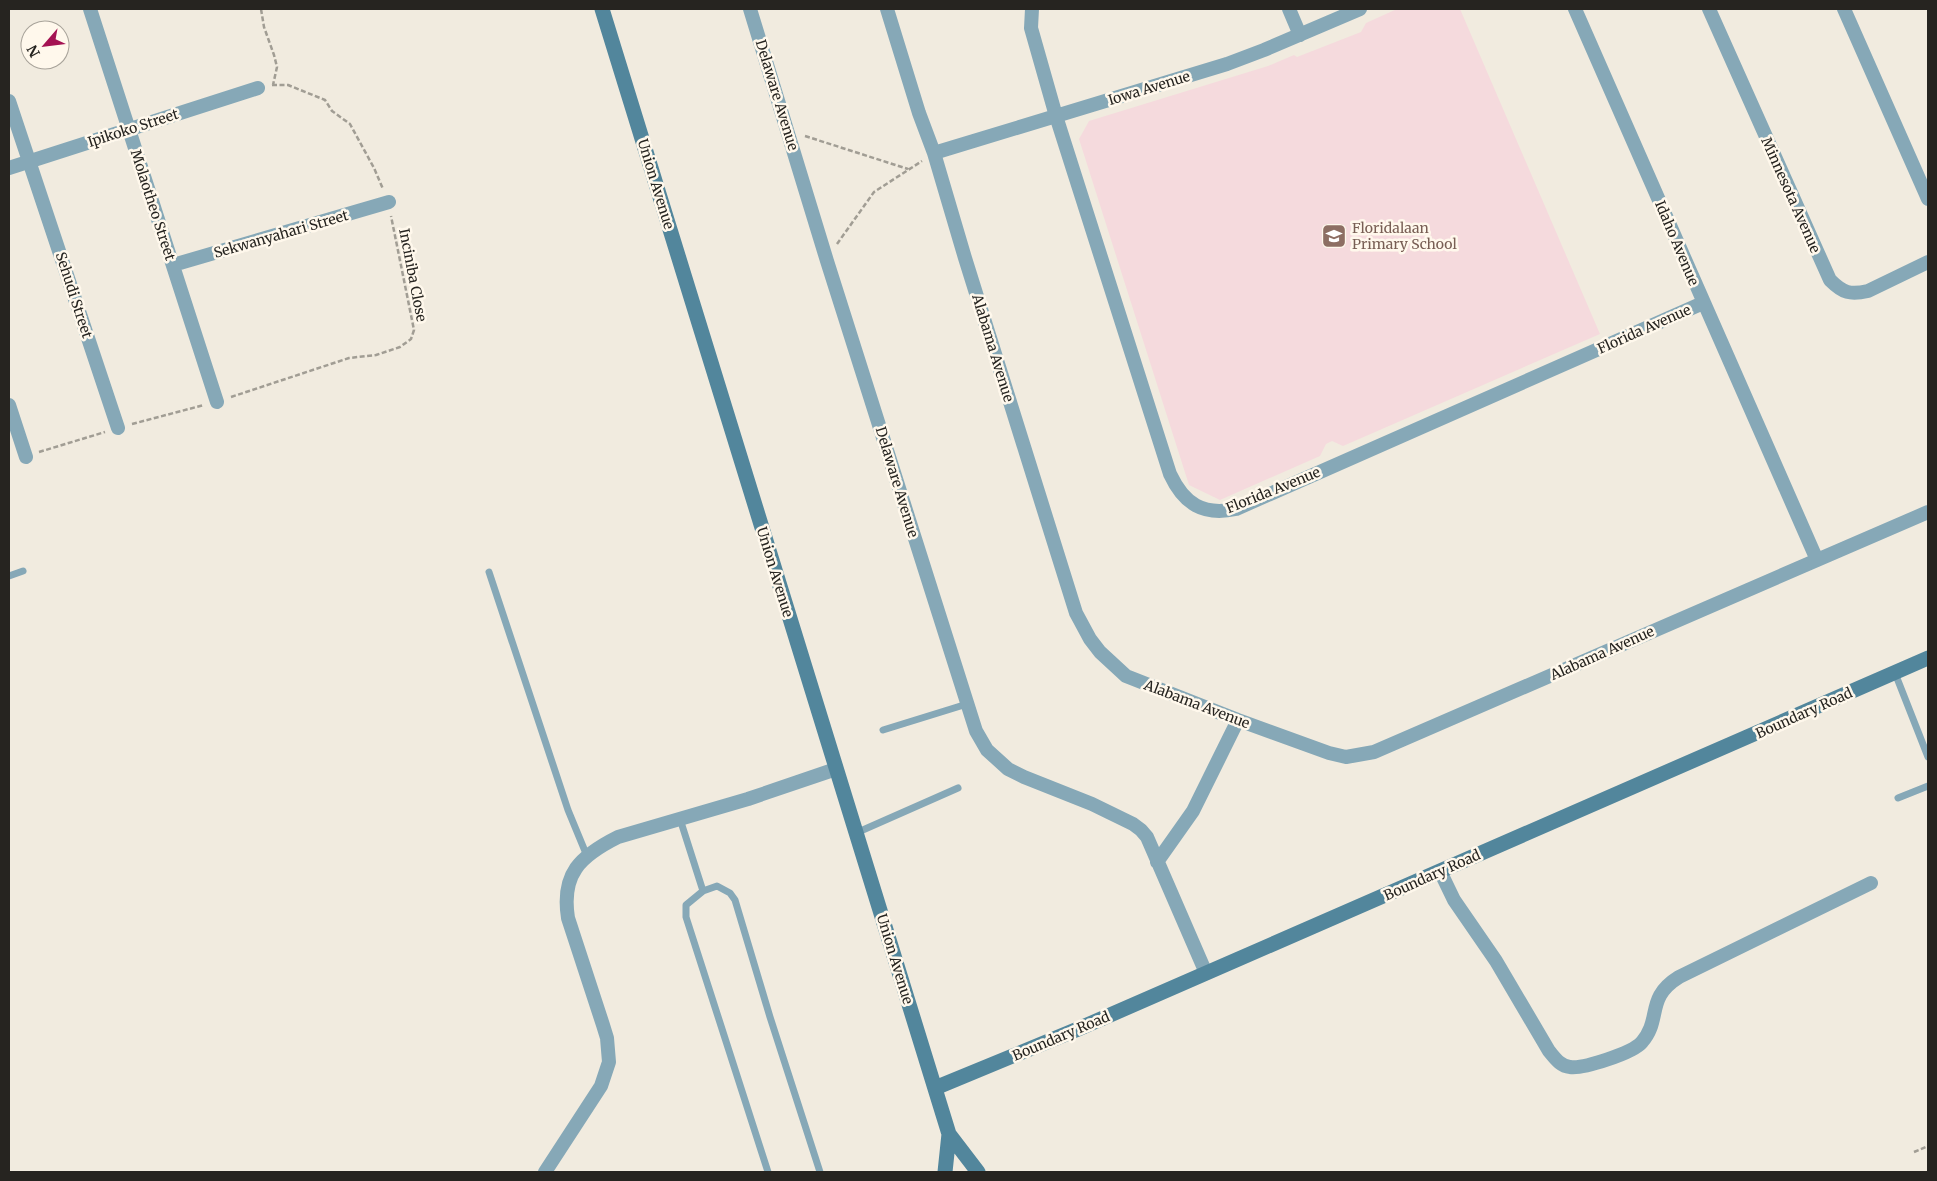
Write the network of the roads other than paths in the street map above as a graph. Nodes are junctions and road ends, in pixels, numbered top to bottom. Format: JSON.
{"nodes":[{"id":1,"x":90,"y":9,"type":"edge"},
{"id":2,"x":602,"y":9,"type":"edge"},
{"id":3,"x":750,"y":9,"type":"edge"},
{"id":4,"x":886,"y":9,"type":"edge"},
{"id":5,"x":1032,"y":9,"type":"edge"},
{"id":6,"x":1289,"y":9,"type":"edge"},
{"id":7,"x":1360,"y":9,"type":"edge"},
{"id":8,"x":1575,"y":9,"type":"edge"},
{"id":9,"x":1709,"y":9,"type":"edge"},
{"id":10,"x":1844,"y":9,"type":"edge"},
{"id":11,"x":1300,"y":35,"type":"junction"},
{"id":12,"x":258,"y":88,"type":"road end"},
{"id":13,"x":9,"y":101,"type":"edge"},
{"id":14,"x":1056,"y":116,"type":"junction"},
{"id":15,"x":129,"y":130,"type":"junction"},
{"id":16,"x":934,"y":153,"type":"junction"},
{"id":17,"x":29,"y":161,"type":"junction"},
{"id":18,"x":9,"y":168,"type":"edge"},
{"id":19,"x":1928,"y":199,"type":"edge"},
{"id":20,"x":389,"y":202,"type":"road end"},
{"id":21,"x":1928,"y":262,"type":"edge"},
{"id":22,"x":173,"y":266,"type":"junction"},
{"id":23,"x":1703,"y":303,"type":"junction"},
{"id":24,"x":217,"y":402,"type":"road end"},
{"id":25,"x":9,"y":405,"type":"edge"},
{"id":26,"x":118,"y":428,"type":"dead end"},
{"id":27,"x":26,"y":456,"type":"dead end"},
{"id":28,"x":1928,"y":512,"type":"edge"},
{"id":29,"x":1817,"y":560,"type":"junction"},
{"id":30,"x":23,"y":572,"type":"dead end"},
{"id":31,"x":489,"y":572,"type":"dead end"},
{"id":32,"x":9,"y":576,"type":"edge"},
{"id":33,"x":1928,"y":658,"type":"edge"},
{"id":34,"x":1895,"y":673,"type":"junction"},
{"id":35,"x":966,"y":704,"type":"junction"},
{"id":36,"x":1238,"y":720,"type":"junction"},
{"id":37,"x":883,"y":730,"type":"dead end"},
{"id":38,"x":1928,"y":757,"type":"edge"},
{"id":39,"x":836,"y":769,"type":"junction"},
{"id":40,"x":1928,"y":786,"type":"edge"},
{"id":41,"x":958,"y":788,"type":"dead end"},
{"id":42,"x":1898,"y":798,"type":"dead end"},
{"id":43,"x":680,"y":819,"type":"junction"},
{"id":44,"x":856,"y":833,"type":"junction"},
{"id":45,"x":587,"y":856,"type":"junction"},
{"id":46,"x":1157,"y":862,"type":"junction"},
{"id":47,"x":1440,"y":871,"type":"junction"},
{"id":48,"x":1871,"y":883,"type":"dead end"},
{"id":49,"x":703,"y":891,"type":"junction"},
{"id":50,"x":1206,"y":973,"type":"junction"},
{"id":51,"x":935,"y":1088,"type":"junction"},
{"id":52,"x":949,"y":1134,"type":"junction"},
{"id":53,"x":545,"y":1172,"type":"edge"},
{"id":54,"x":768,"y":1172,"type":"edge"},
{"id":55,"x":820,"y":1172,"type":"edge"},
{"id":56,"x":945,"y":1172,"type":"edge"},
{"id":57,"x":978,"y":1172,"type":"edge"}],
"edges":[{"from":1,"to":15,"type":"street","name":"Molaotheo Street"},
{"from":2,"to":39,"type":"street","name":"Union Avenue"},
{"from":3,"to":35,"type":"street","name":"Delaware Avenue"},
{"from":4,"to":16,"type":"street","name":"Alabama Avenue"},
{"from":5,"to":14,"type":"street","name":"Florida Avenue"},
{"from":6,"to":11,"type":"street"},
{"from":7,"to":11,"type":"street","name":"Iowa Avenue"},
{"from":8,"to":23,"type":"street","name":"Idaho Avenue"},
{"from":9,"to":21,"type":"street","name":"Minnesota Avenue"},
{"from":10,"to":19,"type":"street"},
{"from":11,"to":14,"type":"street","name":"Iowa Avenue"},
{"from":12,"to":15,"type":"street","name":"Ipikoko Street"},
{"from":13,"to":17,"type":"street","name":"Sehudi Street"},
{"from":14,"to":16,"type":"street","name":"Iowa Avenue"},
{"from":14,"to":23,"type":"street","name":"Florida Avenue"},
{"from":15,"to":17,"type":"street","name":"Ipikoko Street"},
{"from":15,"to":22,"type":"street","name":"Molaotheo Street"},
{"from":16,"to":36,"type":"street","name":"Alabama Avenue"},
{"from":17,"to":18,"type":"street","name":"Ipikoko Street"},
{"from":17,"to":26,"type":"street","name":"Sehudi Street"},
{"from":20,"to":22,"type":"street","name":"Sekwanyahari Street"},
{"from":22,"to":24,"type":"street","name":"Molaotheo Street"},
{"from":23,"to":29,"type":"street","name":"Idaho Avenue"},
{"from":25,"to":27,"type":"street"},
{"from":28,"to":29,"type":"street","name":"Alabama Avenue"},
{"from":29,"to":36,"type":"street","name":"Alabama Avenue"},
{"from":30,"to":32,"type":"lane"},
{"from":31,"to":45,"type":"lane"},
{"from":33,"to":34,"type":"street","name":"Boundary Road"},
{"from":34,"to":38,"type":"lane"},
{"from":34,"to":47,"type":"street","name":"Boundary Road"},
{"from":35,"to":37,"type":"lane"},
{"from":35,"to":46,"type":"street","name":"Delaware Avenue"},
{"from":36,"to":46,"type":"street"},
{"from":39,"to":43,"type":"street"},
{"from":39,"to":44,"type":"street","name":"Union Avenue"},
{"from":40,"to":42,"type":"lane"},
{"from":41,"to":44,"type":"lane"},
{"from":43,"to":45,"type":"street"},
{"from":43,"to":49,"type":"lane"},
{"from":44,"to":51,"type":"street","name":"Union Avenue"},
{"from":45,"to":53,"type":"street"},
{"from":46,"to":50,"type":"street","name":"Delaware Avenue"},
{"from":47,"to":48,"type":"street"},
{"from":47,"to":50,"type":"street","name":"Boundary Road"},
{"from":49,"to":54,"type":"lane"},
{"from":49,"to":55,"type":"lane"},
{"from":50,"to":51,"type":"street","name":"Boundary Road"},
{"from":51,"to":52,"type":"street","name":"Union Avenue"},
{"from":52,"to":56,"type":"street","name":"Union Avenue"},
{"from":52,"to":57,"type":"street","name":"Union Avenue"}]}
